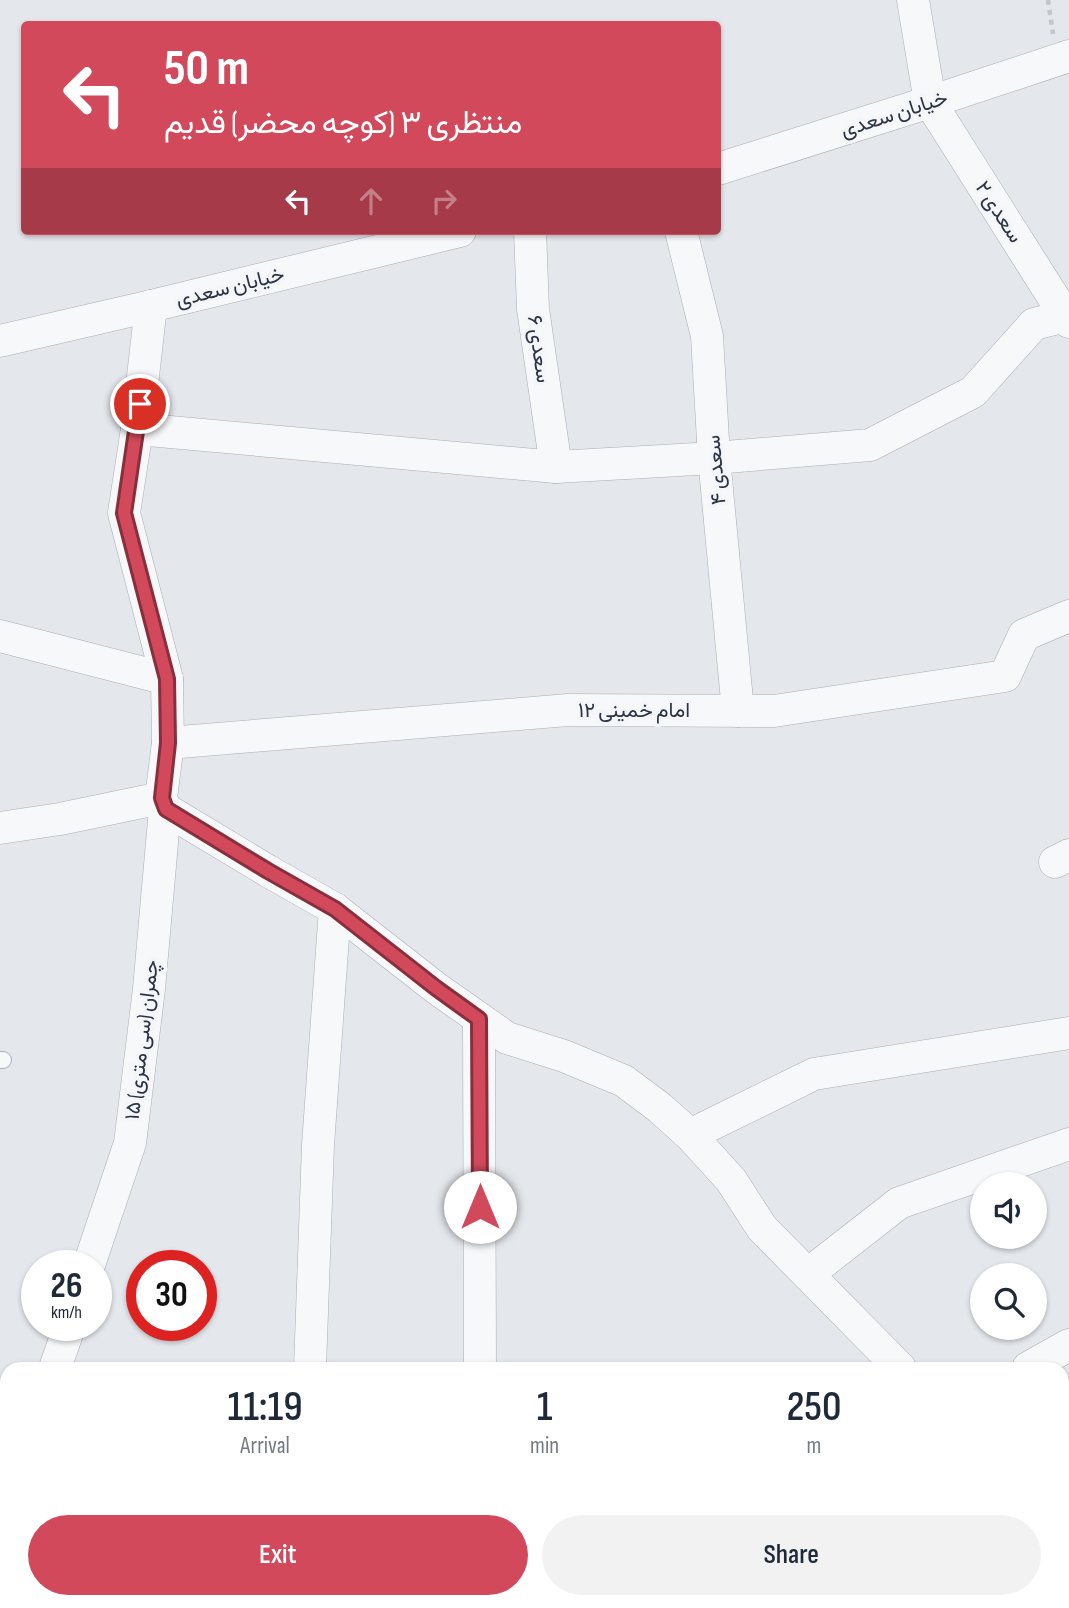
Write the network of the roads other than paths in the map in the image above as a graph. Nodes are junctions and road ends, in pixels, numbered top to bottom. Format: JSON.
{"nodes":[{"id":1,"x":913,"y":0,"type":"edge"},
{"id":2,"x":1069,"y":56,"type":"edge"},
{"id":3,"x":930,"y":102,"type":"junction"},
{"id":4,"x":721,"y":168,"type":"edge"},
{"id":5,"x":444,"y":235,"type":"edge"},
{"id":6,"x":530,"y":235,"type":"edge"},
{"id":7,"x":682,"y":235,"type":"edge"},
{"id":8,"x":151,"y":306,"type":"junction"},
{"id":9,"x":1068,"y":319,"type":"edge"},
{"id":10,"x":0,"y":341,"type":"edge"},
{"id":11,"x":138,"y":429,"type":"junction"},
{"id":12,"x":714,"y":458,"type":"junction"},
{"id":13,"x":556,"y":467,"type":"junction"},
{"id":14,"x":1069,"y":617,"type":"edge"},
{"id":15,"x":0,"y":636,"type":"edge"},
{"id":16,"x":167,"y":679,"type":"junction"},
{"id":17,"x":738,"y":711,"type":"junction"},
{"id":18,"x":168,"y":743,"type":"junction"},
{"id":19,"x":164,"y":803,"type":"junction"},
{"id":20,"x":0,"y":828,"type":"edge"},
{"id":21,"x":335,"y":909,"type":"junction"},
{"id":22,"x":479,"y":1019,"type":"junction"},
{"id":23,"x":1069,"y":1033,"type":"edge"},
{"id":24,"x":690,"y":1135,"type":"junction"},
{"id":25,"x":1069,"y":1144,"type":"edge"},
{"id":26,"x":94,"y":1250,"type":"edge"},
{"id":27,"x":808,"y":1274,"type":"junction"},
{"id":28,"x":64,"y":1341,"type":"edge"},
{"id":29,"x":1069,"y":1345,"type":"edge"},
{"id":30,"x":57,"y":1362,"type":"edge"},
{"id":31,"x":310,"y":1362,"type":"edge"},
{"id":32,"x":480,"y":1362,"type":"edge"},
{"id":33,"x":895,"y":1362,"type":"edge"},
{"id":34,"x":1039,"y":1362,"type":"edge"}],
"edges":[{"from":1,"to":3,"type":"street"},
{"from":2,"to":3,"type":"street","name":"خیابان سعدی"},
{"from":3,"to":4,"type":"street","name":"خیابان سعدی"},
{"from":3,"to":9,"type":"street","name":"سعدی ۲"},
{"from":5,"to":8,"type":"street","name":"خیابان سعدی"},
{"from":6,"to":13,"type":"street","name":"سعدی ۶"},
{"from":7,"to":12,"type":"street","name":"سعدی ۴"},
{"from":8,"to":10,"type":"street","name":"خیابان سعدی"},
{"from":8,"to":11,"type":"street","name":"چمران (سی متری) ۱۵"},
{"from":9,"to":12,"type":"street"},
{"from":11,"to":13,"type":"street"},
{"from":11,"to":16,"type":"street","name":"چمران (سی متری) ۱۵"},
{"from":12,"to":13,"type":"street"},
{"from":12,"to":17,"type":"street","name":"سعدی ۴"},
{"from":14,"to":17,"type":"street","name":"امام خمینی ۱۲"},
{"from":15,"to":16,"type":"street"},
{"from":16,"to":18,"type":"street","name":"چمران (سی متری) ۱۵"},
{"from":17,"to":18,"type":"street","name":"امام خمینی ۱۲"},
{"from":18,"to":19,"type":"street","name":"چمران (سی متری) ۱۵"},
{"from":19,"to":20,"type":"street"},
{"from":19,"to":21,"type":"street"},
{"from":19,"to":26,"type":"street","name":"چمران (سی متری) ۱۵"},
{"from":21,"to":22,"type":"street"},
{"from":21,"to":31,"type":"street"},
{"from":22,"to":24,"type":"street"},
{"from":22,"to":32,"type":"street"},
{"from":23,"to":24,"type":"street"},
{"from":24,"to":27,"type":"street"},
{"from":25,"to":27,"type":"street"},
{"from":27,"to":33,"type":"street"},
{"from":28,"to":30,"type":"street"},
{"from":29,"to":34,"type":"street"}]}
